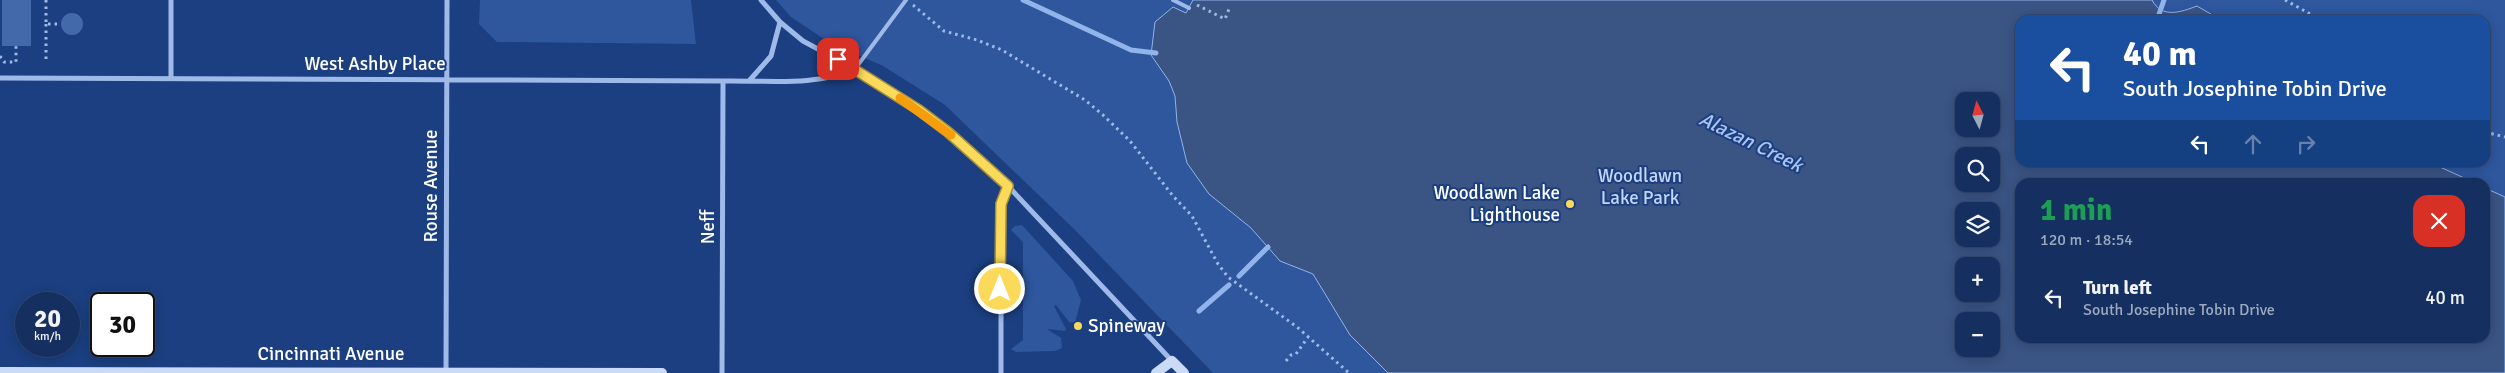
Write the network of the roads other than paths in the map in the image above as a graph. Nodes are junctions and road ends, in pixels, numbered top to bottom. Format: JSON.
{"nodes":[{"id":1,"x":171,"y":0,"type":"edge"},
{"id":2,"x":447,"y":0,"type":"edge"},
{"id":3,"x":761,"y":0,"type":"edge"},
{"id":4,"x":906,"y":0,"type":"edge"},
{"id":5,"x":1173,"y":0,"type":"edge"},
{"id":6,"x":1189,"y":8,"type":"dead end"},
{"id":7,"x":780,"y":22,"type":"junction"},
{"id":8,"x":855,"y":69,"type":"junction"},
{"id":9,"x":0,"y":78,"type":"edge"},
{"id":10,"x":171,"y":78,"type":"junction"},
{"id":11,"x":447,"y":79,"type":"junction"},
{"id":12,"x":724,"y":81,"type":"junction"},
{"id":13,"x":749,"y":81,"type":"junction"},
{"id":14,"x":1008,"y":186,"type":"junction"},
{"id":15,"x":1172,"y":360,"type":"junction"},
{"id":16,"x":0,"y":372,"type":"edge"},
{"id":17,"x":166,"y":372,"type":"edge"},
{"id":18,"x":446,"y":373,"type":"edge"},
{"id":19,"x":662,"y":373,"type":"edge"},
{"id":20,"x":722,"y":373,"type":"edge"},
{"id":21,"x":1001,"y":373,"type":"edge"},
{"id":22,"x":1156,"y":373,"type":"edge"},
{"id":23,"x":1184,"y":373,"type":"edge"}],
"edges":[{"from":1,"to":10,"type":"street"},
{"from":2,"to":11,"type":"street","name":"Rouse Avenue"},
{"from":3,"to":7,"type":"street"},
{"from":4,"to":8,"type":"lane"},
{"from":5,"to":6,"type":"lane"},
{"from":7,"to":8,"type":"street"},
{"from":7,"to":13,"type":"street"},
{"from":8,"to":13,"type":"street","name":"West Ashby Place"},
{"from":8,"to":14,"type":"street"},
{"from":9,"to":10,"type":"street","name":"West Ashby Place"},
{"from":10,"to":11,"type":"street","name":"West Ashby Place"},
{"from":11,"to":12,"type":"street","name":"West Ashby Place"},
{"from":11,"to":18,"type":"street","name":"Rouse Avenue"},
{"from":12,"to":13,"type":"street","name":"West Ashby Place"},
{"from":12,"to":20,"type":"street","name":"Neff"},
{"from":14,"to":15,"type":"street"},
{"from":14,"to":21,"type":"street"},
{"from":15,"to":22,"type":"street"},
{"from":15,"to":23,"type":"street"},
{"from":16,"to":17,"type":"street","name":"Cincinnati Avenue"},
{"from":17,"to":18,"type":"street","name":"Cincinnati Avenue"},
{"from":18,"to":19,"type":"street","name":"Cincinnati Avenue"}]}
